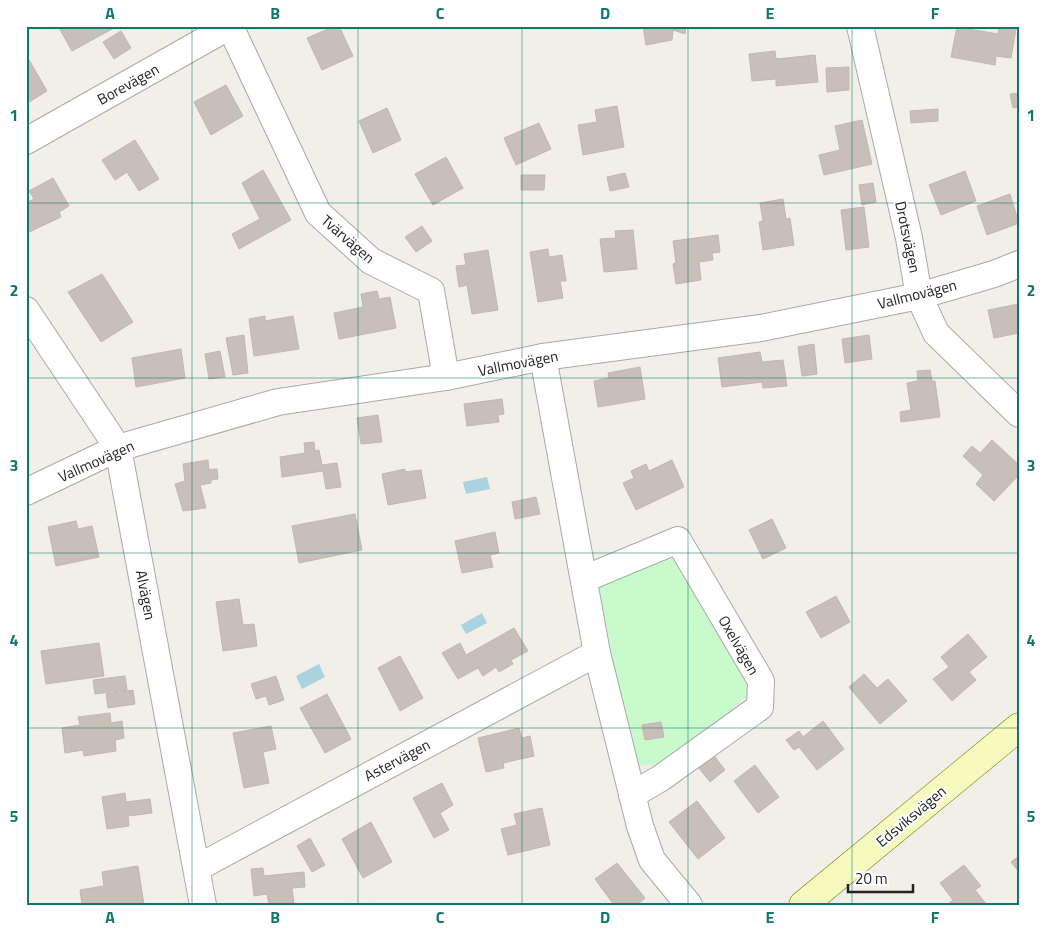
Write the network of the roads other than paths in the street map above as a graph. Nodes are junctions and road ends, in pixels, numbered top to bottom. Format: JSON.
{"nodes":[{"id":1,"x":230,"y":26,"type":"edge"},
{"id":2,"x":860,"y":26,"type":"edge"},
{"id":3,"x":26,"y":141,"type":"edge"},
{"id":4,"x":1019,"y":264,"type":"edge"},
{"id":5,"x":919,"y":296,"type":"junction"},
{"id":6,"x":26,"y":310,"type":"edge"},
{"id":7,"x":543,"y":357,"type":"junction"},
{"id":8,"x":446,"y":377,"type":"junction"},
{"id":9,"x":1019,"y":414,"type":"edge"},
{"id":10,"x":118,"y":448,"type":"junction"},
{"id":11,"x":26,"y":492,"type":"edge"},
{"id":12,"x":584,"y":579,"type":"junction"},
{"id":13,"x":597,"y":653,"type":"junction"},
{"id":14,"x":1019,"y":726,"type":"edge"},
{"id":15,"x":632,"y":794,"type":"junction"},
{"id":16,"x":197,"y":868,"type":"junction"},
{"id":17,"x":203,"y":905,"type":"edge"},
{"id":18,"x":690,"y":905,"type":"edge"},
{"id":19,"x":803,"y":905,"type":"edge"}],
"edges":[{"from":1,"to":3,"type":"street","name":"Borevägen"},
{"from":1,"to":8,"type":"street","name":"Tvärvägen"},
{"from":2,"to":5,"type":"street","name":"Drotsvägen"},
{"from":4,"to":5,"type":"street","name":"Vallmovägen"},
{"from":5,"to":7,"type":"street","name":"Vallmovägen"},
{"from":5,"to":9,"type":"street","name":"Drotsvägen"},
{"from":6,"to":10,"type":"street","name":"Alvägen"},
{"from":7,"to":8,"type":"street","name":"Vallmovägen"},
{"from":7,"to":12,"type":"street"},
{"from":8,"to":10,"type":"street","name":"Vallmovägen"},
{"from":10,"to":11,"type":"street","name":"Vallmovägen"},
{"from":10,"to":16,"type":"street","name":"Alvägen"},
{"from":12,"to":13,"type":"street"},
{"from":12,"to":15,"type":"street","name":"Oxelvägen"},
{"from":13,"to":15,"type":"street"},
{"from":13,"to":16,"type":"street","name":"Astervägen"},
{"from":14,"to":19,"type":"street","name":"Edsviksvägen"},
{"from":15,"to":18,"type":"street"},
{"from":16,"to":17,"type":"street","name":"Alvägen"}]}
